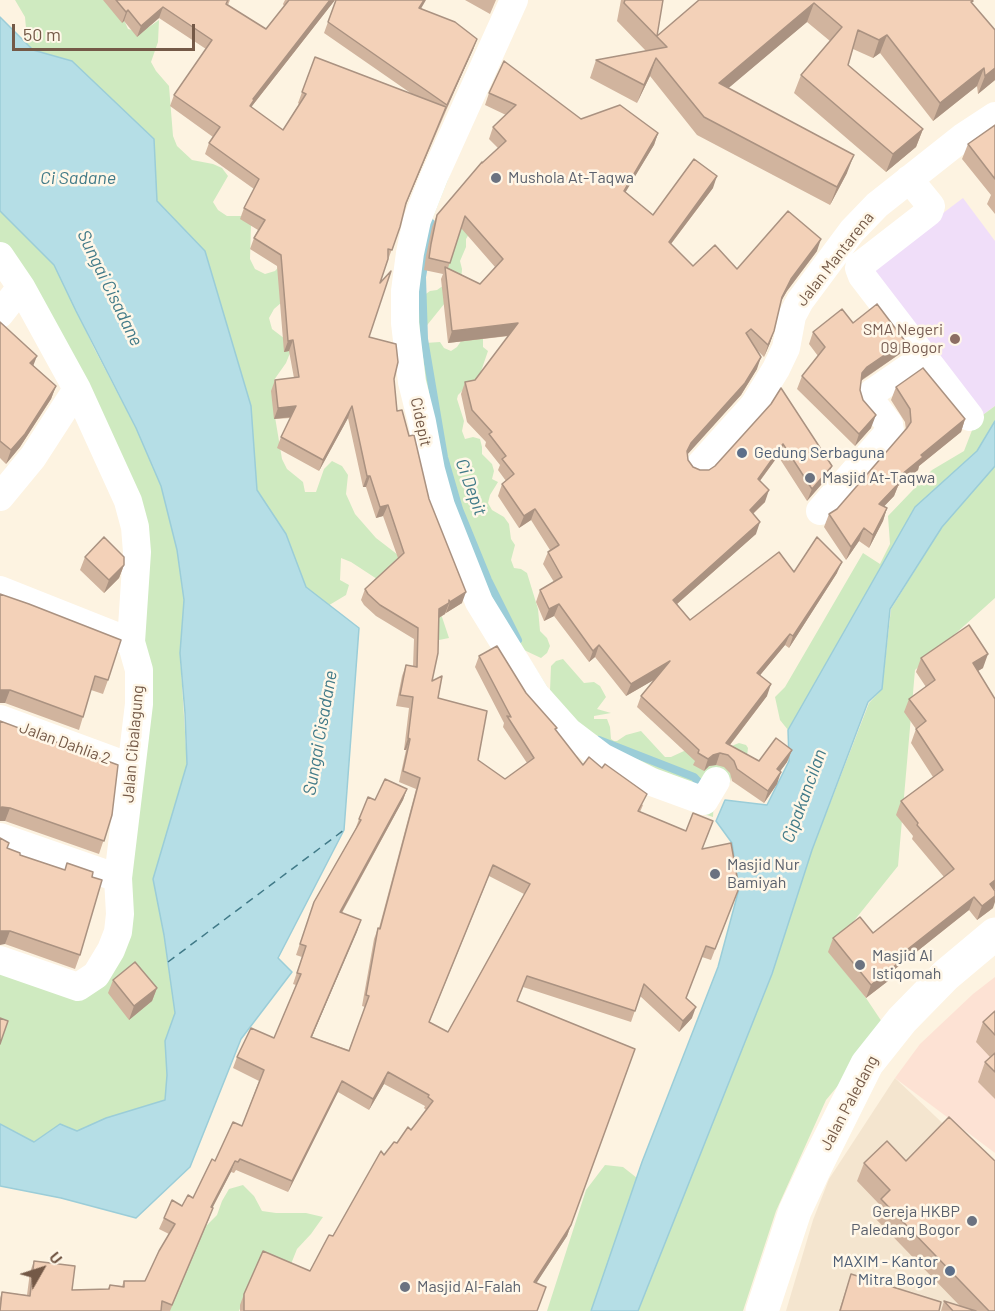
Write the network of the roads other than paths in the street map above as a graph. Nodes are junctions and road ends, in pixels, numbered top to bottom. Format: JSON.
{"nodes":[{"id":1,"x":514,"y":0,"type":"edge"},
{"id":2,"x":995,"y":116,"type":"edge"},
{"id":3,"x":909,"y":179,"type":"junction"},
{"id":4,"x":0,"y":256,"type":"edge"},
{"id":5,"x":21,"y":287,"type":"junction"},
{"id":6,"x":0,"y":314,"type":"edge"},
{"id":7,"x":923,"y":358,"type":"junction"},
{"id":8,"x":77,"y":389,"type":"junction"},
{"id":9,"x":970,"y":417,"type":"dead end"},
{"id":10,"x":699,"y":466,"type":"dead end"},
{"id":11,"x":0,"y":497,"type":"edge"},
{"id":12,"x":819,"y":511,"type":"dead end"},
{"id":13,"x":0,"y":590,"type":"edge"},
{"id":14,"x":131,"y":642,"type":"junction"},
{"id":15,"x":0,"y":719,"type":"edge"},
{"id":16,"x":130,"y":767,"type":"junction"},
{"id":17,"x":712,"y":788,"type":"dead end"},
{"id":18,"x":0,"y":837,"type":"edge"},
{"id":19,"x":118,"y":878,"type":"junction"},
{"id":20,"x":995,"y":934,"type":"edge"},
{"id":21,"x":0,"y":960,"type":"edge"},
{"id":22,"x":762,"y":1311,"type":"edge"}],
"edges":[{"from":1,"to":17,"type":"street","name":"Cidepit"},
{"from":2,"to":3,"type":"street","name":"Jalan Mantarena"},
{"from":3,"to":7,"type":"street"},
{"from":3,"to":10,"type":"street","name":"Jalan Mantarena"},
{"from":4,"to":5,"type":"street","name":"Jalan Cibalagung"},
{"from":5,"to":6,"type":"street"},
{"from":5,"to":8,"type":"street","name":"Jalan Cibalagung"},
{"from":7,"to":9,"type":"street"},
{"from":7,"to":12,"type":"street"},
{"from":8,"to":11,"type":"street"},
{"from":8,"to":14,"type":"street","name":"Jalan Cibalagung"},
{"from":13,"to":14,"type":"street"},
{"from":14,"to":16,"type":"street","name":"Jalan Cibalagung"},
{"from":15,"to":16,"type":"street","name":"Jalan Dahlia 2"},
{"from":16,"to":19,"type":"street","name":"Jalan Cibalagung"},
{"from":18,"to":19,"type":"street"},
{"from":19,"to":21,"type":"street","name":"Jalan Cibalagung"},
{"from":20,"to":22,"type":"street","name":"Jalan Paledang"}]}
